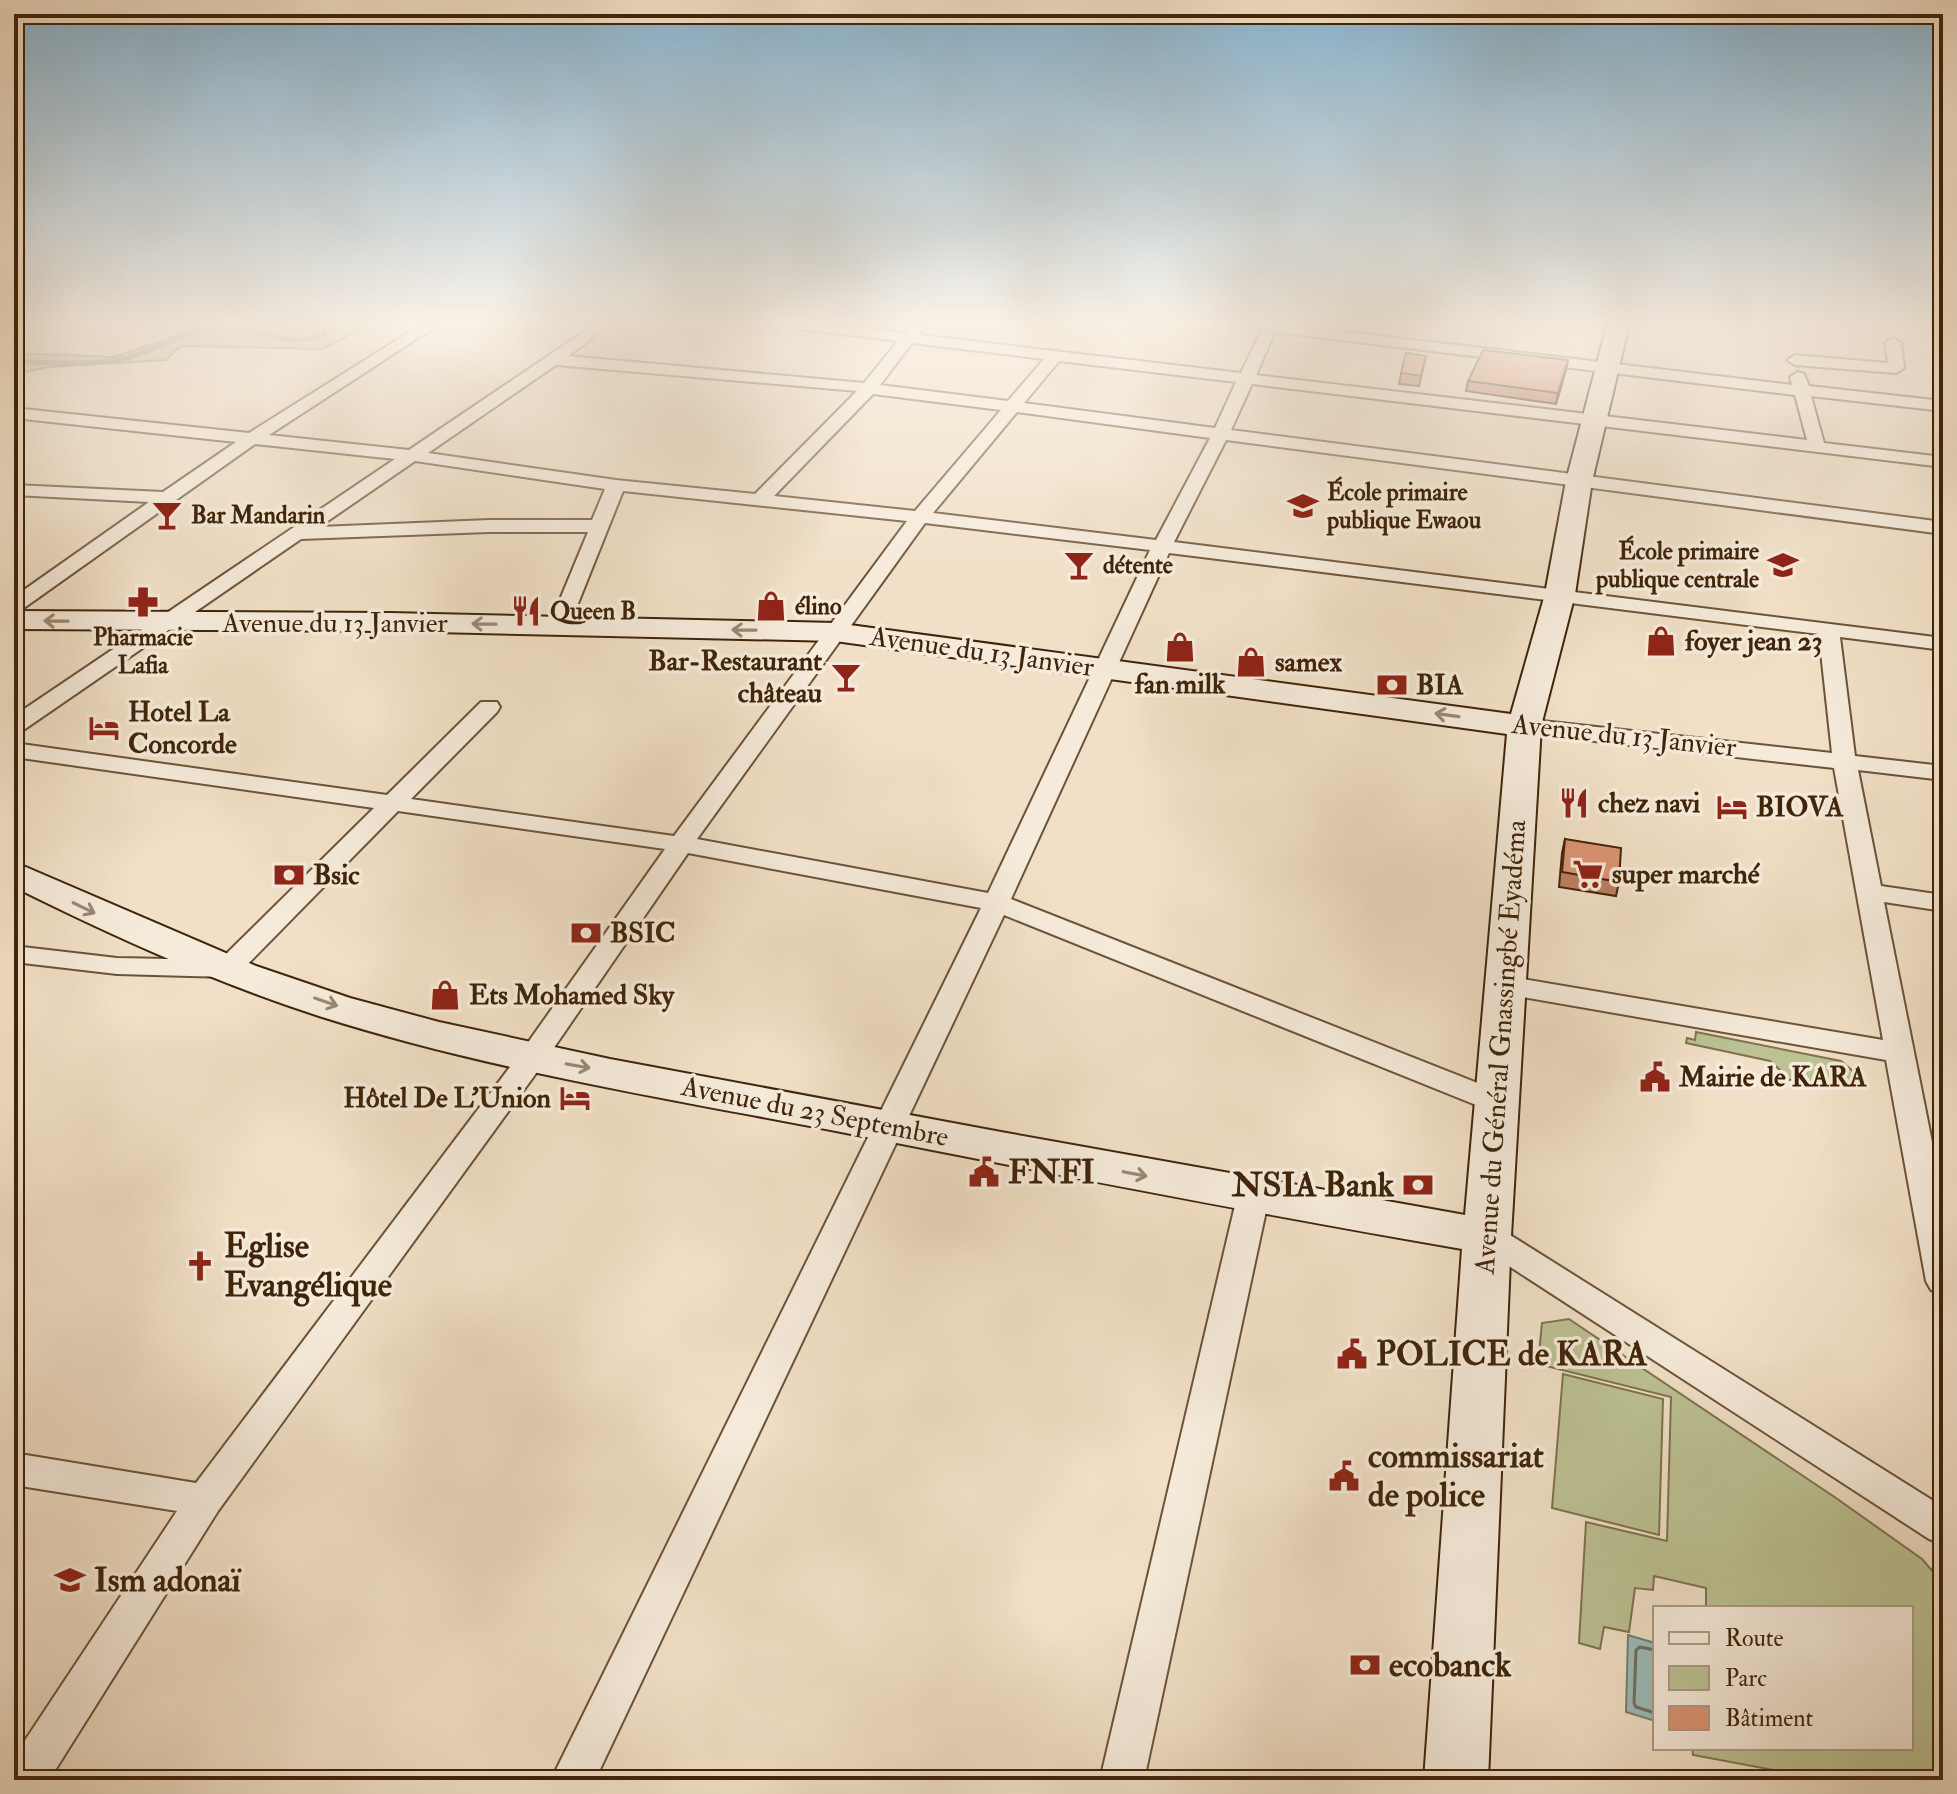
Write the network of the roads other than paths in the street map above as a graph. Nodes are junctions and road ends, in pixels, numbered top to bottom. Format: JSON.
{"nodes":[{"id":1,"x":299,"y":409,"type":"edge"},
{"id":2,"x":480,"y":409,"type":"edge"},
{"id":3,"x":849,"y":409,"type":"edge"},
{"id":4,"x":1012,"y":409,"type":"edge"},
{"id":5,"x":1026,"y":409,"type":"edge"},
{"id":6,"x":1232,"y":409,"type":"edge"},
{"id":7,"x":1500,"y":409,"type":"edge"},
{"id":8,"x":1596,"y":409,"type":"edge"},
{"id":9,"x":1807,"y":409,"type":"edge"},
{"id":10,"x":14,"y":413,"type":"edge"},
{"id":11,"x":1593,"y":420,"type":"junction"},
{"id":12,"x":1220,"y":435,"type":"junction"},
{"id":13,"x":251,"y":439,"type":"junction"},
{"id":14,"x":1817,"y":447,"type":"junction"},
{"id":15,"x":408,"y":455,"type":"junction"},
{"id":16,"x":1943,"y":462,"type":"edge"},
{"id":17,"x":1579,"y":481,"type":"junction"},
{"id":18,"x":616,"y":485,"type":"junction"},
{"id":19,"x":14,"y":490,"type":"edge"},
{"id":20,"x":165,"y":498,"type":"junction"},
{"id":21,"x":761,"y":499,"type":"junction"},
{"id":22,"x":920,"y":517,"type":"junction"},
{"id":23,"x":601,"y":526,"type":"junction"},
{"id":24,"x":1943,"y":528,"type":"edge"},
{"id":25,"x":293,"y":534,"type":"junction"},
{"id":26,"x":1162,"y":546,"type":"junction"},
{"id":27,"x":1560,"y":594,"type":"junction"},
{"id":28,"x":14,"y":606,"type":"edge"},
{"id":29,"x":14,"y":620,"type":"edge"},
{"id":30,"x":169,"y":622,"type":"junction"},
{"id":31,"x":559,"y":626,"type":"junction"},
{"id":32,"x":1829,"y":629,"type":"junction"},
{"id":33,"x":835,"y":632,"type":"junction"},
{"id":34,"x":1943,"y":644,"type":"edge"},
{"id":35,"x":1107,"y":669,"type":"junction"},
{"id":36,"x":489,"y":707,"type":"dead end"},
{"id":37,"x":14,"y":726,"type":"edge"},
{"id":38,"x":1524,"y":726,"type":"junction"},
{"id":39,"x":14,"y":750,"type":"edge"},
{"id":40,"x":1844,"y":761,"type":"junction"},
{"id":41,"x":1943,"y":773,"type":"edge"},
{"id":42,"x":391,"y":803,"type":"junction"},
{"id":43,"x":681,"y":844,"type":"junction"},
{"id":44,"x":14,"y":873,"type":"edge"},
{"id":45,"x":1872,"y":892,"type":"junction"},
{"id":46,"x":998,"y":903,"type":"junction"},
{"id":47,"x":1943,"y":903,"type":"edge"},
{"id":48,"x":18,"y":959,"type":"edge"},
{"id":49,"x":227,"y":969,"type":"junction"},
{"id":50,"x":1505,"y":985,"type":"junction"},
{"id":51,"x":1897,"y":1052,"type":"junction"},
{"id":52,"x":532,"y":1058,"type":"junction"},
{"id":53,"x":1497,"y":1102,"type":"junction"},
{"id":54,"x":891,"y":1127,"type":"junction"},
{"id":55,"x":1253,"y":1197,"type":"junction"},
{"id":56,"x":1487,"y":1236,"type":"junction"},
{"id":57,"x":1943,"y":1281,"type":"edge"},
{"id":58,"x":14,"y":1469,"type":"edge"},
{"id":59,"x":205,"y":1500,"type":"junction"},
{"id":60,"x":1943,"y":1527,"type":"edge"},
{"id":61,"x":24,"y":1780,"type":"edge"},
{"id":62,"x":573,"y":1780,"type":"edge"},
{"id":63,"x":1122,"y":1780,"type":"edge"},
{"id":64,"x":1456,"y":1780,"type":"edge"}],
"edges":[{"from":1,"to":13,"type":"street"},
{"from":2,"to":15,"type":"street"},
{"from":3,"to":21,"type":"street"},
{"from":4,"to":22,"type":"street"},
{"from":5,"to":12,"type":"street"},
{"from":6,"to":12,"type":"street"},
{"from":7,"to":11,"type":"street"},
{"from":8,"to":11,"type":"main road","name":"Avenue du Général Gnassingbé Eyadéma"},
{"from":9,"to":14,"type":"street"},
{"from":10,"to":13,"type":"street"},
{"from":11,"to":14,"type":"street"},
{"from":11,"to":17,"type":"main road","name":"Avenue du Général Gnassingbé Eyadéma"},
{"from":12,"to":17,"type":"street"},
{"from":12,"to":26,"type":"street"},
{"from":13,"to":15,"type":"street"},
{"from":13,"to":20,"type":"street"},
{"from":14,"to":16,"type":"street"},
{"from":15,"to":18,"type":"street"},
{"from":15,"to":25,"type":"street"},
{"from":17,"to":24,"type":"street"},
{"from":17,"to":27,"type":"main road","name":"Avenue du Général Gnassingbé Eyadéma"},
{"from":18,"to":21,"type":"street"},
{"from":18,"to":23,"type":"street"},
{"from":19,"to":20,"type":"street"},
{"from":20,"to":28,"type":"street"},
{"from":21,"to":22,"type":"street"},
{"from":22,"to":26,"type":"street"},
{"from":22,"to":33,"type":"street"},
{"from":23,"to":25,"type":"street"},
{"from":23,"to":31,"type":"street"},
{"from":25,"to":30,"type":"street"},
{"from":26,"to":27,"type":"street"},
{"from":26,"to":35,"type":"street"},
{"from":27,"to":32,"type":"street"},
{"from":27,"to":38,"type":"main road","name":"Avenue du Général Gnassingbé Eyadéma"},
{"from":30,"to":29,"type":"main road","name":"Avenue du 13 Janvier","one_way":true},
{"from":31,"to":30,"type":"main road","name":"Avenue du 13 Janvier","one_way":true},
{"from":30,"to":37,"type":"street"},
{"from":33,"to":31,"type":"main road","name":"Avenue du 13 Janvier","one_way":true},
{"from":32,"to":34,"type":"street"},
{"from":32,"to":40,"type":"street"},
{"from":33,"to":35,"type":"main road","name":"Avenue du 13 Janvier"},
{"from":33,"to":43,"type":"street"},
{"from":38,"to":35,"type":"main road","name":"Avenue du 13 Janvier","one_way":true},
{"from":35,"to":46,"type":"street"},
{"from":36,"to":42,"type":"street"},
{"from":38,"to":40,"type":"street","name":"Avenue du 13 Janvier"},
{"from":38,"to":50,"type":"main road","name":"Avenue du Général Gnassingbé Eyadéma"},
{"from":39,"to":42,"type":"street"},
{"from":40,"to":41,"type":"street","name":"Avenue du 13 Janvier"},
{"from":40,"to":45,"type":"street"},
{"from":42,"to":43,"type":"street"},
{"from":42,"to":49,"type":"street"},
{"from":43,"to":46,"type":"street"},
{"from":43,"to":52,"type":"street"},
{"from":44,"to":49,"type":"main road","name":"Avenue du 23 Septembre","one_way":true},
{"from":45,"to":47,"type":"street"},
{"from":45,"to":51,"type":"street"},
{"from":46,"to":53,"type":"street"},
{"from":46,"to":54,"type":"street"},
{"from":48,"to":49,"type":"street"},
{"from":49,"to":52,"type":"main road","name":"Avenue du 23 Septembre","one_way":true},
{"from":50,"to":51,"type":"street"},
{"from":50,"to":53,"type":"main road","name":"Avenue du Général Gnassingbé Eyadéma"},
{"from":51,"to":57,"type":"street"},
{"from":52,"to":54,"type":"main road","name":"Avenue du 23 Septembre","one_way":true},
{"from":52,"to":59,"type":"street"},
{"from":53,"to":56,"type":"main road","name":"Avenue du Général Gnassingbé Eyadéma"},
{"from":54,"to":55,"type":"main road","name":"Avenue du 23 Septembre","one_way":true},
{"from":54,"to":62,"type":"street"},
{"from":55,"to":56,"type":"main road","name":"Avenue du 23 Septembre"},
{"from":55,"to":63,"type":"street"},
{"from":56,"to":60,"type":"street","name":"Avenue du 23 Septembre"},
{"from":56,"to":64,"type":"main road","name":"Avenue du Général Gnassingbé Eyadéma"},
{"from":58,"to":59,"type":"street"},
{"from":59,"to":61,"type":"street"}]}
